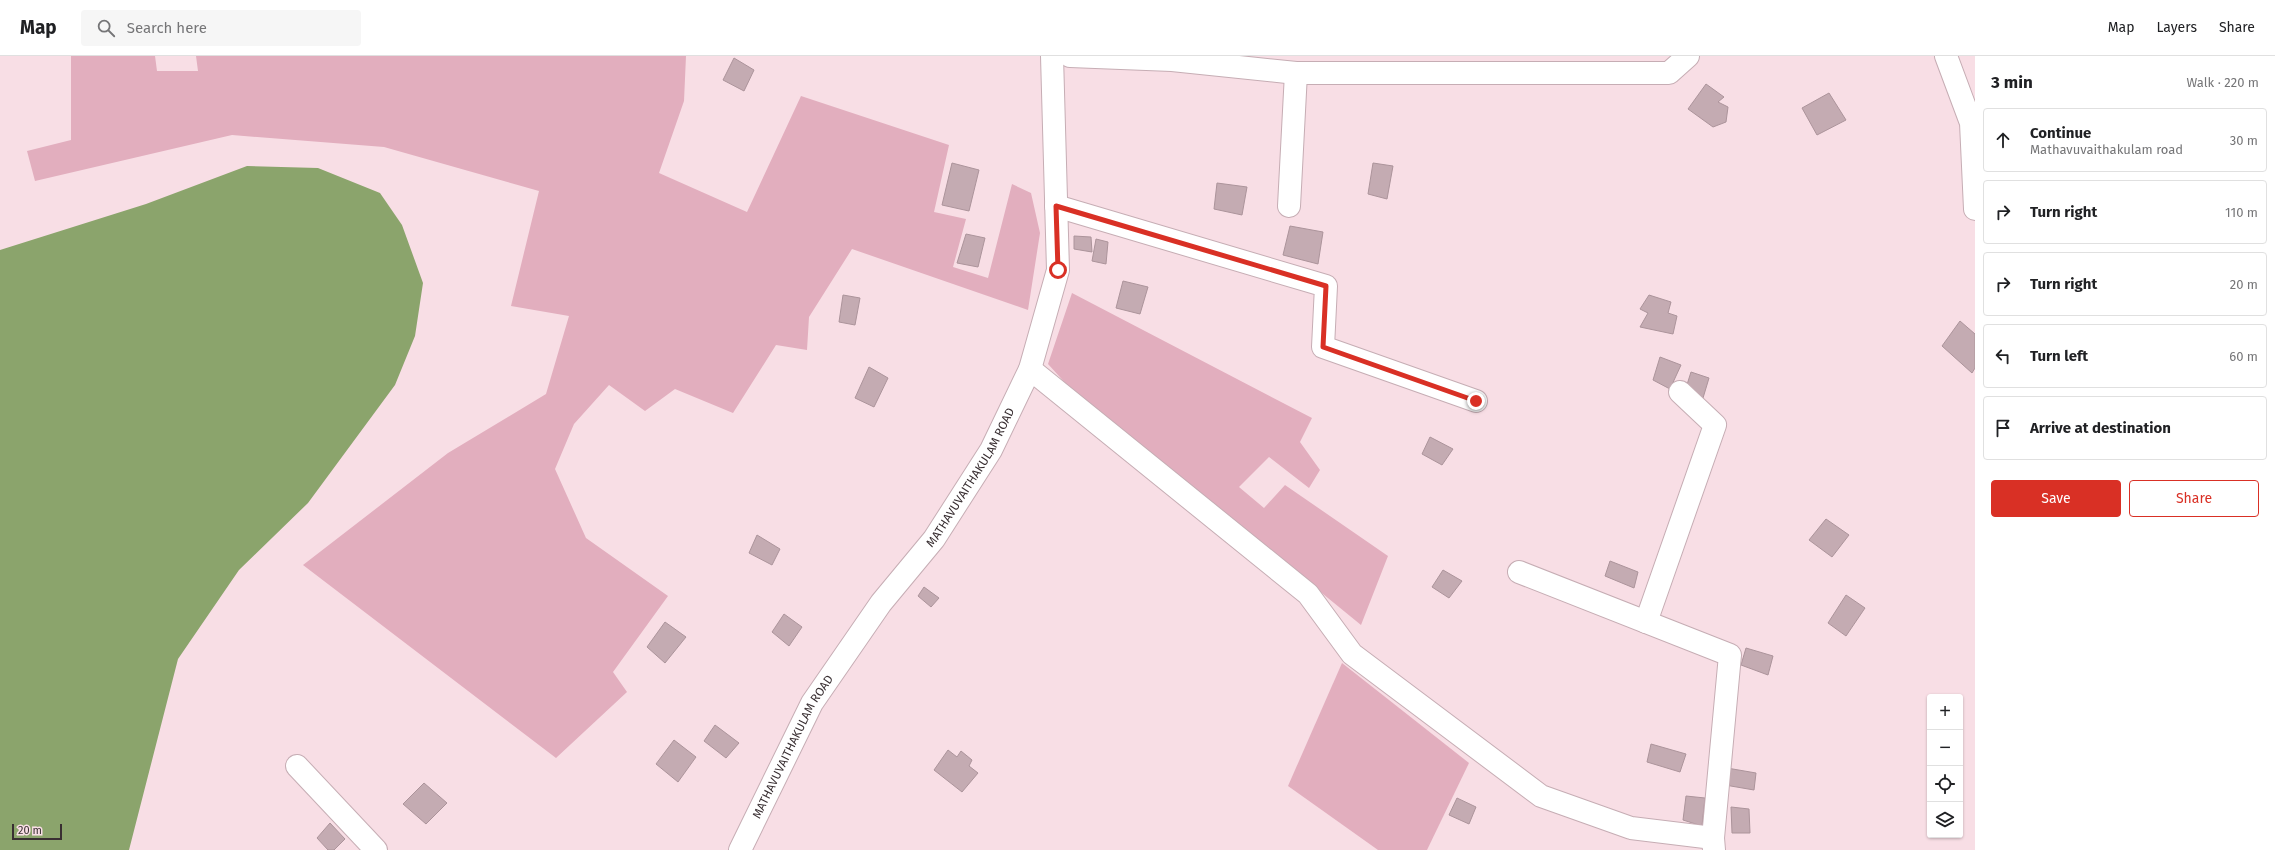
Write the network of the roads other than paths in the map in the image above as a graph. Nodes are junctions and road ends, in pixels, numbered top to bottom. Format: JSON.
{"nodes":[{"id":1,"x":1052,"y":56,"type":"edge"},
{"id":2,"x":1070,"y":56,"type":"edge"},
{"id":3,"x":1688,"y":56,"type":"edge"},
{"id":4,"x":1946,"y":56,"type":"edge"},
{"id":5,"x":1296,"y":73,"type":"junction"},
{"id":6,"x":1056,"y":206,"type":"junction"},
{"id":7,"x":1289,"y":206,"type":"dead end"},
{"id":8,"x":1975,"y":209,"type":"edge"},
{"id":9,"x":1030,"y":369,"type":"junction"},
{"id":10,"x":1680,"y":392,"type":"dead end"},
{"id":11,"x":1476,"y":401,"type":"dead end"},
{"id":12,"x":1519,"y":572,"type":"dead end"},
{"id":13,"x":1646,"y":622,"type":"junction"},
{"id":14,"x":297,"y":766,"type":"dead end"},
{"id":15,"x":1713,"y":844,"type":"edge"},
{"id":16,"x":747,"y":848,"type":"edge"},
{"id":17,"x":376,"y":850,"type":"edge"}],
"edges":[{"from":1,"to":6,"type":"street","name":"MATHAVUVAITHAKULAM ROAD"},
{"from":2,"to":5,"type":"street"},
{"from":3,"to":5,"type":"street"},
{"from":4,"to":8,"type":"street"},
{"from":5,"to":7,"type":"street"},
{"from":6,"to":9,"type":"street","name":"MATHAVUVAITHAKULAM ROAD"},
{"from":6,"to":11,"type":"street"},
{"from":9,"to":15,"type":"street"},
{"from":9,"to":16,"type":"street","name":"MATHAVUVAITHAKULAM ROAD"},
{"from":10,"to":13,"type":"street"},
{"from":12,"to":13,"type":"street"},
{"from":13,"to":15,"type":"street"},
{"from":14,"to":17,"type":"street"}]}
